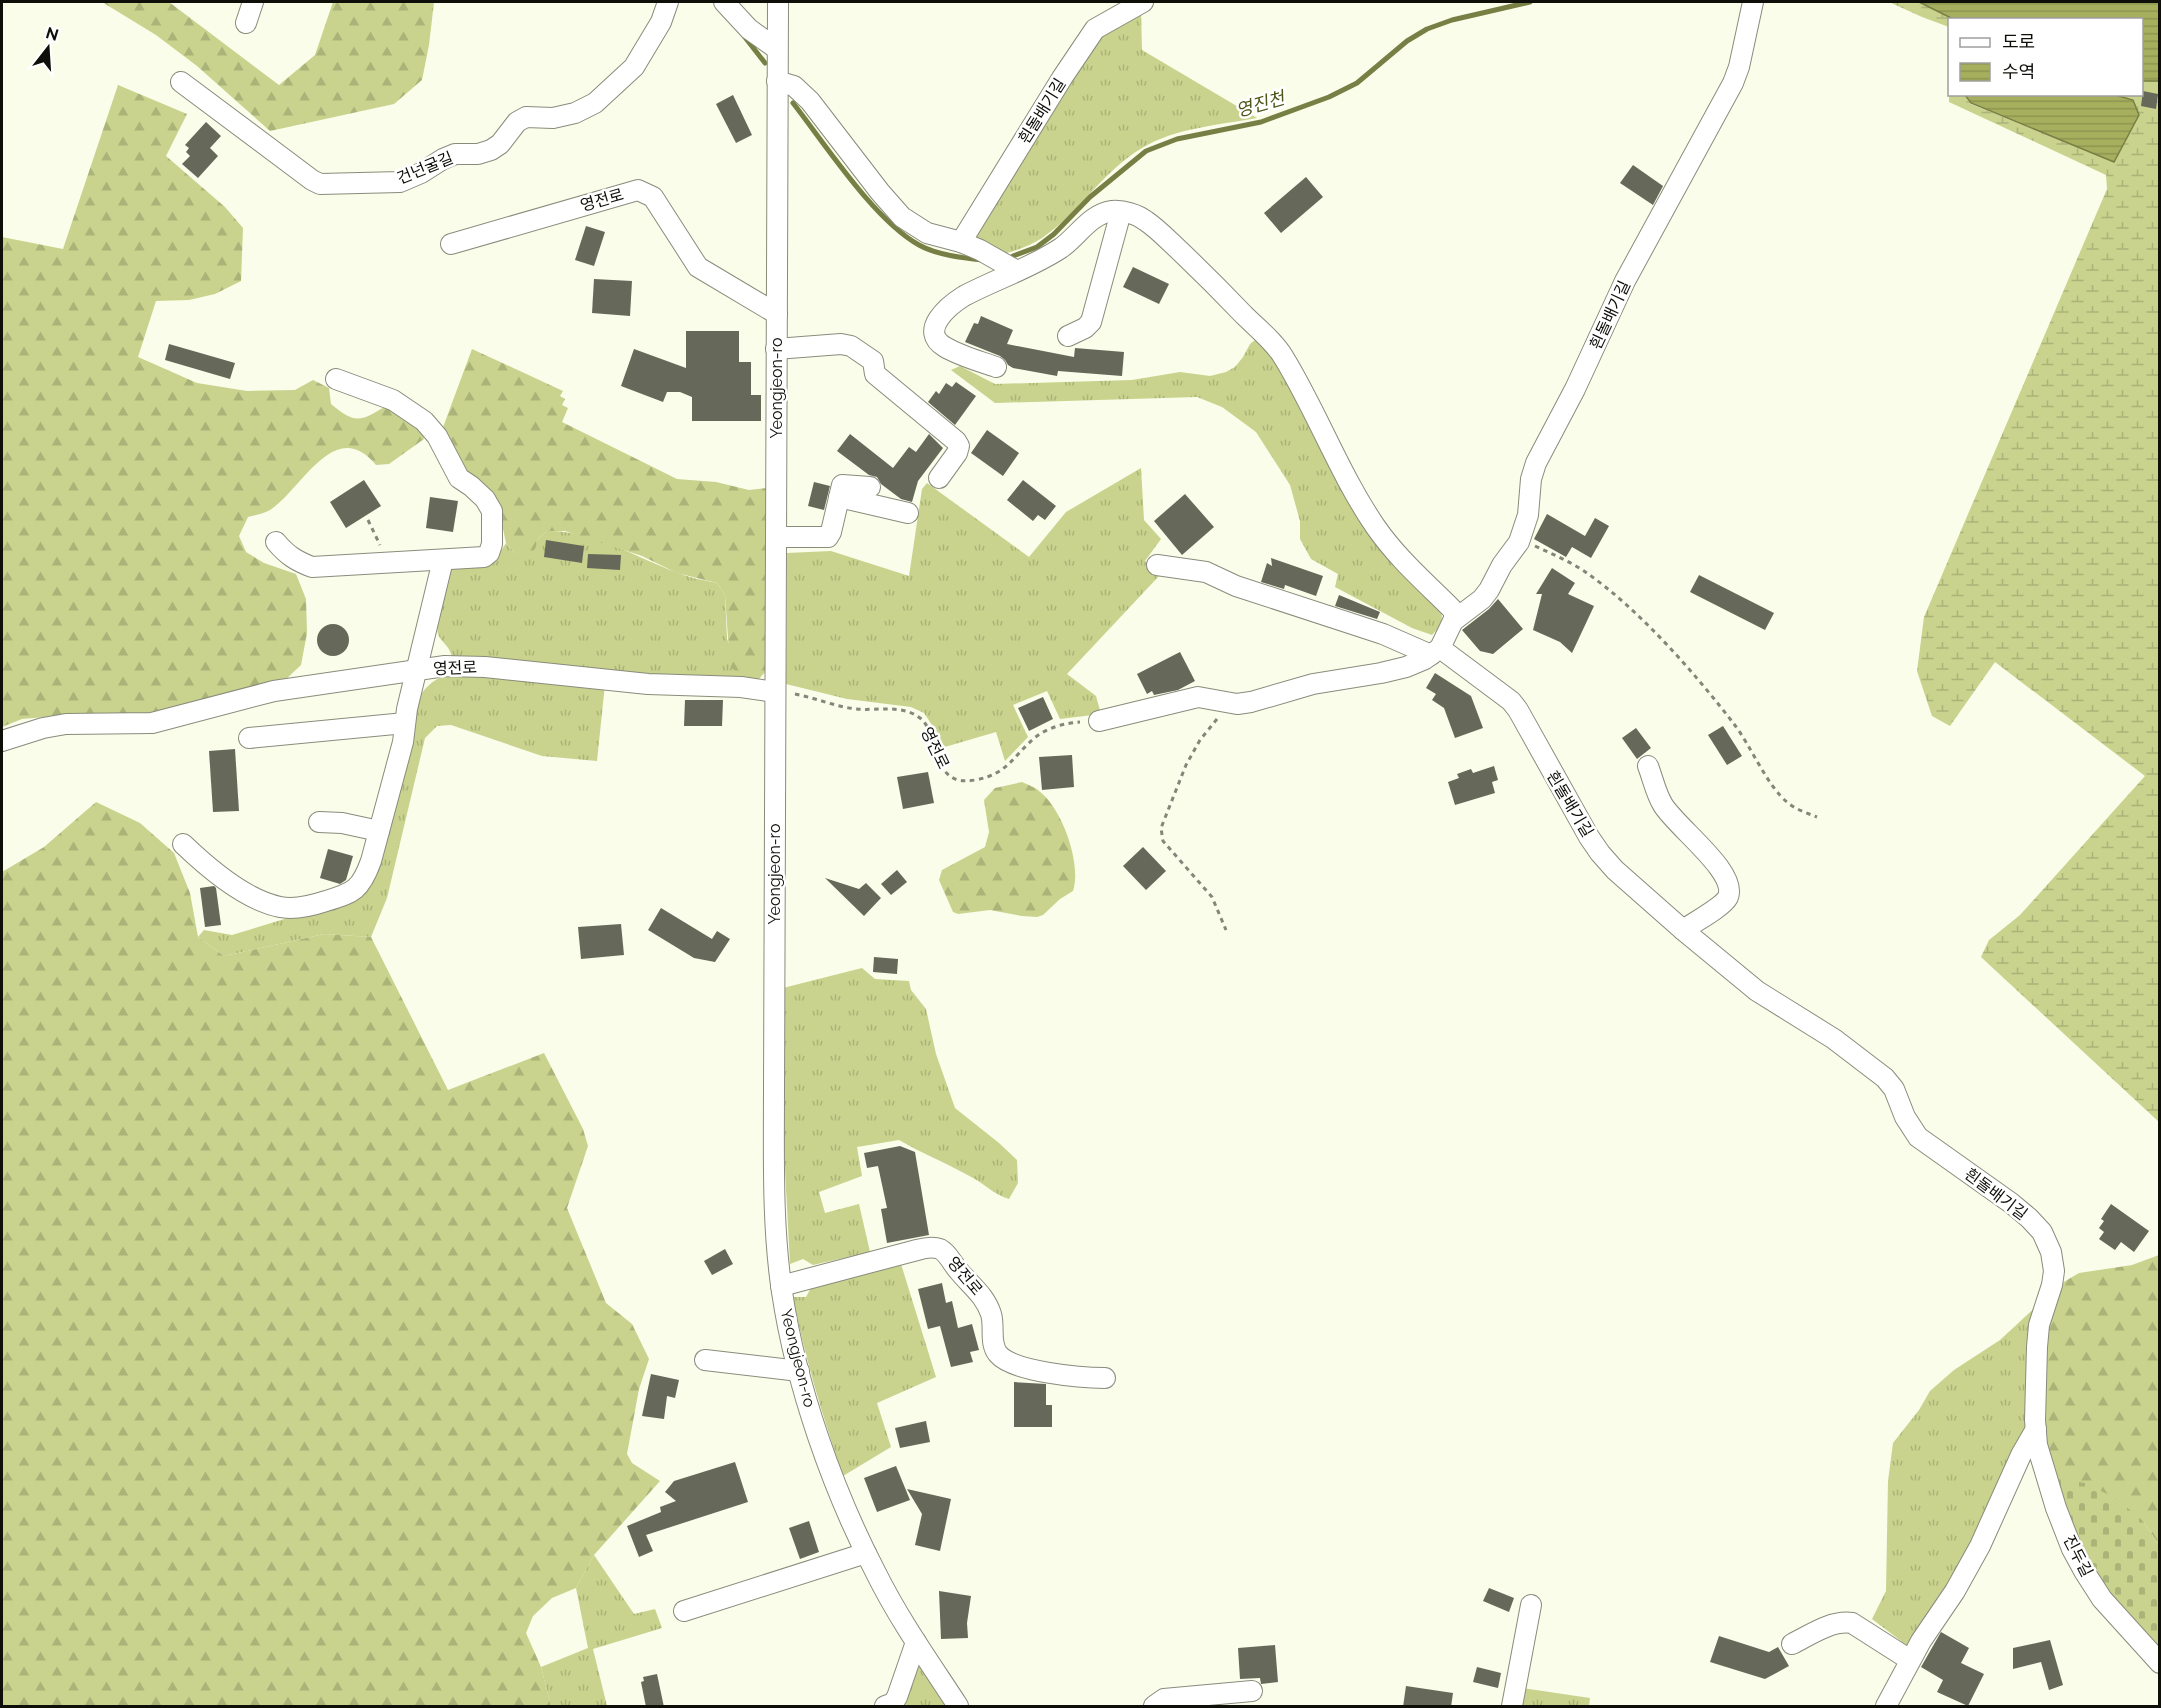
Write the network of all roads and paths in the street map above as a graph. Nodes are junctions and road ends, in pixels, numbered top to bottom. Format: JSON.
{"nodes":[{"id":1,"x":253,"y":2,"type":"edge"},
{"id":2,"x":668,"y":2,"type":"edge"},
{"id":3,"x":724,"y":2,"type":"edge"},
{"id":4,"x":778,"y":2,"type":"edge"},
{"id":5,"x":1143,"y":2,"type":"edge"},
{"id":6,"x":1753,"y":2,"type":"edge"},
{"id":7,"x":246,"y":23,"type":"dead end"},
{"id":8,"x":777,"y":49,"type":"junction"},
{"id":9,"x":777,"y":81,"type":"junction"},
{"id":10,"x":181,"y":82,"type":"dead end"},
{"id":11,"x":1121,"y":212,"type":"junction"},
{"id":12,"x":961,"y":242,"type":"junction"},
{"id":13,"x":451,"y":244,"type":"dead end"},
{"id":14,"x":1017,"y":272,"type":"junction"},
{"id":15,"x":777,"y":315,"type":"junction"},
{"id":16,"x":1068,"y":336,"type":"dead end"},
{"id":17,"x":777,"y":349,"type":"junction"},
{"id":18,"x":996,"y":368,"type":"dead end"},
{"id":19,"x":336,"y":379,"type":"dead end"},
{"id":20,"x":939,"y":478,"type":"dead end"},
{"id":21,"x":870,"y":487,"type":"dead end"},
{"id":22,"x":839,"y":497,"type":"junction"},
{"id":23,"x":908,"y":513,"type":"dead end"},
{"id":24,"x":368,"y":520,"type":"dead end"},
{"id":25,"x":776,"y":537,"type":"junction"},
{"id":26,"x":276,"y":542,"type":"dead end"},
{"id":27,"x":1519,"y":542,"type":"junction"},
{"id":28,"x":443,"y":560,"type":"junction"},
{"id":29,"x":381,"y":563,"type":"junction"},
{"id":30,"x":1157,"y":565,"type":"dead end"},
{"id":31,"x":1456,"y":618,"type":"junction"},
{"id":32,"x":1436,"y":652,"type":"junction"},
{"id":33,"x":417,"y":671,"type":"junction"},
{"id":34,"x":775,"y":692,"type":"junction"},
{"id":35,"x":1238,"y":704,"type":"junction"},
{"id":36,"x":1099,"y":721,"type":"joint"},
{"id":37,"x":405,"y":723,"type":"junction"},
{"id":38,"x":249,"y":738,"type":"dead end"},
{"id":39,"x":2,"y":741,"type":"edge"},
{"id":40,"x":1648,"y":766,"type":"dead end"},
{"id":41,"x":1817,"y":817,"type":"dead end"},
{"id":42,"x":319,"y":822,"type":"dead end"},
{"id":43,"x":379,"y":831,"type":"junction"},
{"id":44,"x":183,"y":844,"type":"dead end"},
{"id":45,"x":1226,"y":930,"type":"dead end"},
{"id":46,"x":1683,"y":930,"type":"junction"},
{"id":47,"x":781,"y":1286,"type":"junction"},
{"id":48,"x":705,"y":1360,"type":"dead end"},
{"id":49,"x":799,"y":1371,"type":"junction"},
{"id":50,"x":1105,"y":1378,"type":"dead end"},
{"id":51,"x":2036,"y":1428,"type":"junction"},
{"id":52,"x":866,"y":1553,"type":"junction"},
{"id":53,"x":1532,"y":1605,"type":"dead end"},
{"id":54,"x":684,"y":1611,"type":"dead end"},
{"id":55,"x":916,"y":1642,"type":"junction"},
{"id":56,"x":1792,"y":1644,"type":"dead end"},
{"id":57,"x":1910,"y":1660,"type":"junction"},
{"id":58,"x":2160,"y":1662,"type":"edge"},
{"id":59,"x":1252,"y":1691,"type":"dead end"},
{"id":60,"x":885,"y":1707,"type":"edge"},
{"id":61,"x":958,"y":1707,"type":"edge"},
{"id":62,"x":1154,"y":1707,"type":"edge"},
{"id":63,"x":1512,"y":1707,"type":"edge"},
{"id":64,"x":1886,"y":1707,"type":"edge"}],
"edges":[{"from":1,"to":7,"type":"street"},
{"from":2,"to":10,"type":"street","name":"건넌굴길"},
{"from":3,"to":8,"type":"street"},
{"from":4,"to":8,"type":"street","name":"Yeongjeon-ro"},
{"from":5,"to":12,"type":"street","name":"흰돌배기길"},
{"from":6,"to":27,"type":"street","name":"흰돌배기길"},
{"from":8,"to":9,"type":"street","name":"Yeongjeon-ro"},
{"from":9,"to":12,"type":"street"},
{"from":9,"to":15,"type":"street","name":"Yeongjeon-ro"},
{"from":11,"to":14,"type":"street"},
{"from":11,"to":16,"type":"street"},
{"from":11,"to":31,"type":"street"},
{"from":12,"to":14,"type":"street"},
{"from":13,"to":15,"type":"street","name":"영전로"},
{"from":14,"to":18,"type":"street"},
{"from":15,"to":17,"type":"street","name":"Yeongjeon-ro"},
{"from":17,"to":20,"type":"street"},
{"from":17,"to":25,"type":"street","name":"Yeongjeon-ro"},
{"from":19,"to":28,"type":"street"},
{"from":21,"to":22,"type":"street"},
{"from":22,"to":23,"type":"street"},
{"from":22,"to":25,"type":"street"},
{"from":24,"to":29,"type":"path"},
{"from":25,"to":34,"type":"street","name":"Yeongjeon-ro"},
{"from":26,"to":29,"type":"street"},
{"from":27,"to":31,"type":"street","name":"흰돌배기길"},
{"from":27,"to":41,"type":"path"},
{"from":28,"to":29,"type":"street"},
{"from":28,"to":33,"type":"street","name":"영전로"},
{"from":30,"to":32,"type":"street","name":"흰돌배기길"},
{"from":31,"to":32,"type":"street","name":"흰돌배기길"},
{"from":32,"to":35,"type":"street"},
{"from":32,"to":46,"type":"street","name":"흰돌배기길"},
{"from":33,"to":34,"type":"street","name":"영전로"},
{"from":33,"to":37,"type":"street","name":"영전로"},
{"from":33,"to":39,"type":"street","name":"영전로"},
{"from":34,"to":36,"type":"path","name":"영전로"},
{"from":34,"to":47,"type":"street","name":"Yeongjeon-ro"},
{"from":35,"to":36,"type":"street"},
{"from":35,"to":45,"type":"path"},
{"from":37,"to":38,"type":"street"},
{"from":37,"to":43,"type":"street","name":"영전로"},
{"from":40,"to":46,"type":"street"},
{"from":42,"to":43,"type":"street"},
{"from":43,"to":44,"type":"street","name":"영전로"},
{"from":46,"to":51,"type":"street","name":"흰돌배기길"},
{"from":47,"to":49,"type":"street","name":"Yeongjeon-ro"},
{"from":47,"to":50,"type":"street","name":"영전로"},
{"from":48,"to":49,"type":"street"},
{"from":49,"to":52,"type":"street","name":"Yeongjeon-ro"},
{"from":51,"to":57,"type":"street","name":"흰돌배기길"},
{"from":51,"to":58,"type":"street","name":"진두길"},
{"from":52,"to":54,"type":"street"},
{"from":52,"to":55,"type":"street","name":"Yeongjeon-ro"},
{"from":53,"to":63,"type":"street"},
{"from":55,"to":60,"type":"street"},
{"from":55,"to":61,"type":"street","name":"Yeongjeon-ro"},
{"from":56,"to":57,"type":"street"},
{"from":57,"to":64,"type":"street","name":"흰돌배기길"},
{"from":59,"to":62,"type":"street"}]}
